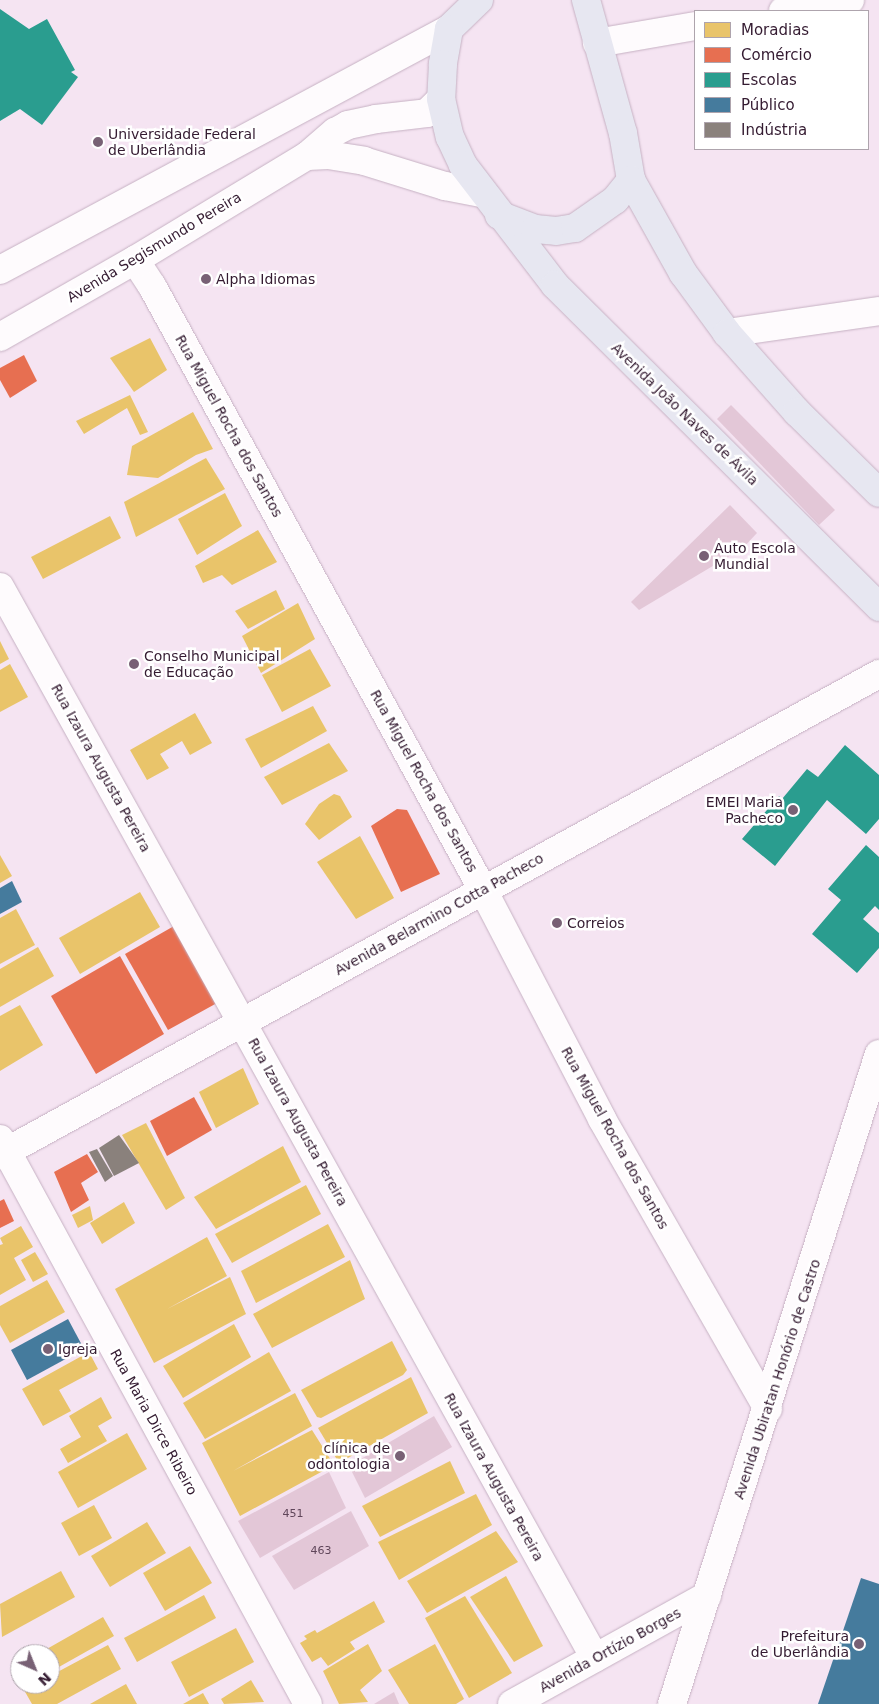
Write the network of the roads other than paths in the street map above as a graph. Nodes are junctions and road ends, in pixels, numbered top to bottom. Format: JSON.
{"nodes":[{"id":1,"x":478,"y":0,"type":"edge"},
{"id":2,"x":850,"y":0,"type":"edge"},
{"id":3,"x":584,"y":1,"type":"edge"},
{"id":4,"x":789,"y":10,"type":"edge"},
{"id":5,"x":694,"y":26,"type":"edge"},
{"id":6,"x":450,"y":29,"type":"junction"},
{"id":7,"x":597,"y":43,"type":"junction"},
{"id":8,"x":441,"y":99,"type":"junction"},
{"id":9,"x":307,"y":156,"type":"junction"},
{"id":10,"x":631,"y":180,"type":"junction"},
{"id":11,"x":490,"y":204,"type":"junction"},
{"id":12,"x":135,"y":260,"type":"junction"},
{"id":13,"x":0,"y":270,"type":"edge"},
{"id":14,"x":879,"y":311,"type":"edge"},
{"id":15,"x":727,"y":332,"type":"junction"},
{"id":16,"x":0,"y":337,"type":"edge"},
{"id":17,"x":879,"y":493,"type":"edge"},
{"id":18,"x":0,"y":586,"type":"edge"},
{"id":19,"x":879,"y":607,"type":"edge"},
{"id":20,"x":879,"y":674,"type":"edge"},
{"id":21,"x":483,"y":890,"type":"junction"},
{"id":22,"x":242,"y":1021,"type":"junction"},
{"id":23,"x":879,"y":1054,"type":"edge"},
{"id":24,"x":2,"y":1148,"type":"edge"},
{"id":25,"x":768,"y":1409,"type":"junction"},
{"id":26,"x":707,"y":1596,"type":"junction"},
{"id":27,"x":595,"y":1658,"type":"junction"},
{"id":28,"x":308,"y":1704,"type":"edge"},
{"id":29,"x":512,"y":1704,"type":"edge"},
{"id":30,"x":672,"y":1704,"type":"edge"}],
"edges":[{"from":1,"to":6,"type":"main road"},
{"from":2,"to":4,"type":"street"},
{"from":3,"to":7,"type":"main road"},
{"from":5,"to":7,"type":"street"},
{"from":6,"to":8,"type":"main road"},
{"from":6,"to":13,"type":"street"},
{"from":7,"to":10,"type":"main road"},
{"from":8,"to":9,"type":"street","name":"Avenida Segismundo Pereira"},
{"from":8,"to":11,"type":"main road","name":"Avenida João Naves de Ávila"},
{"from":9,"to":11,"type":"street"},
{"from":9,"to":12,"type":"street","name":"Avenida Segismundo Pereira"},
{"from":10,"to":11,"type":"main road"},
{"from":10,"to":15,"type":"main road"},
{"from":11,"to":19,"type":"main road","name":"Avenida João Naves de Ávila"},
{"from":12,"to":16,"type":"street","name":"Avenida Segismundo Pereira"},
{"from":12,"to":21,"type":"street","name":"Rua Miguel Rocha dos Santos"},
{"from":14,"to":15,"type":"street"},
{"from":15,"to":17,"type":"main road"},
{"from":18,"to":22,"type":"street","name":"Rua Izaura Augusta Pereira"},
{"from":20,"to":21,"type":"street","name":"Avenida Belarmino Cotta Pacheco"},
{"from":21,"to":22,"type":"street","name":"Avenida Belarmino Cotta Pacheco"},
{"from":21,"to":25,"type":"street","name":"Rua Miguel Rocha dos Santos"},
{"from":22,"to":24,"type":"street","name":"Avenida Belarmino Cotta Pacheco"},
{"from":22,"to":27,"type":"street","name":"Rua Izaura Augusta Pereira"},
{"from":23,"to":25,"type":"street","name":"Avenida Ubiratan Honório de Castro"},
{"from":24,"to":28,"type":"street","name":"Rua Maria Dirce Ribeiro"},
{"from":25,"to":26,"type":"street","name":"Avenida Ubiratan Honório de Castro"},
{"from":26,"to":27,"type":"street","name":"Avenida Ortízio Borges"},
{"from":26,"to":30,"type":"street","name":"Avenida Ubiratan Honório de Castro"},
{"from":27,"to":29,"type":"street","name":"Avenida Ortízio Borges"}]}
